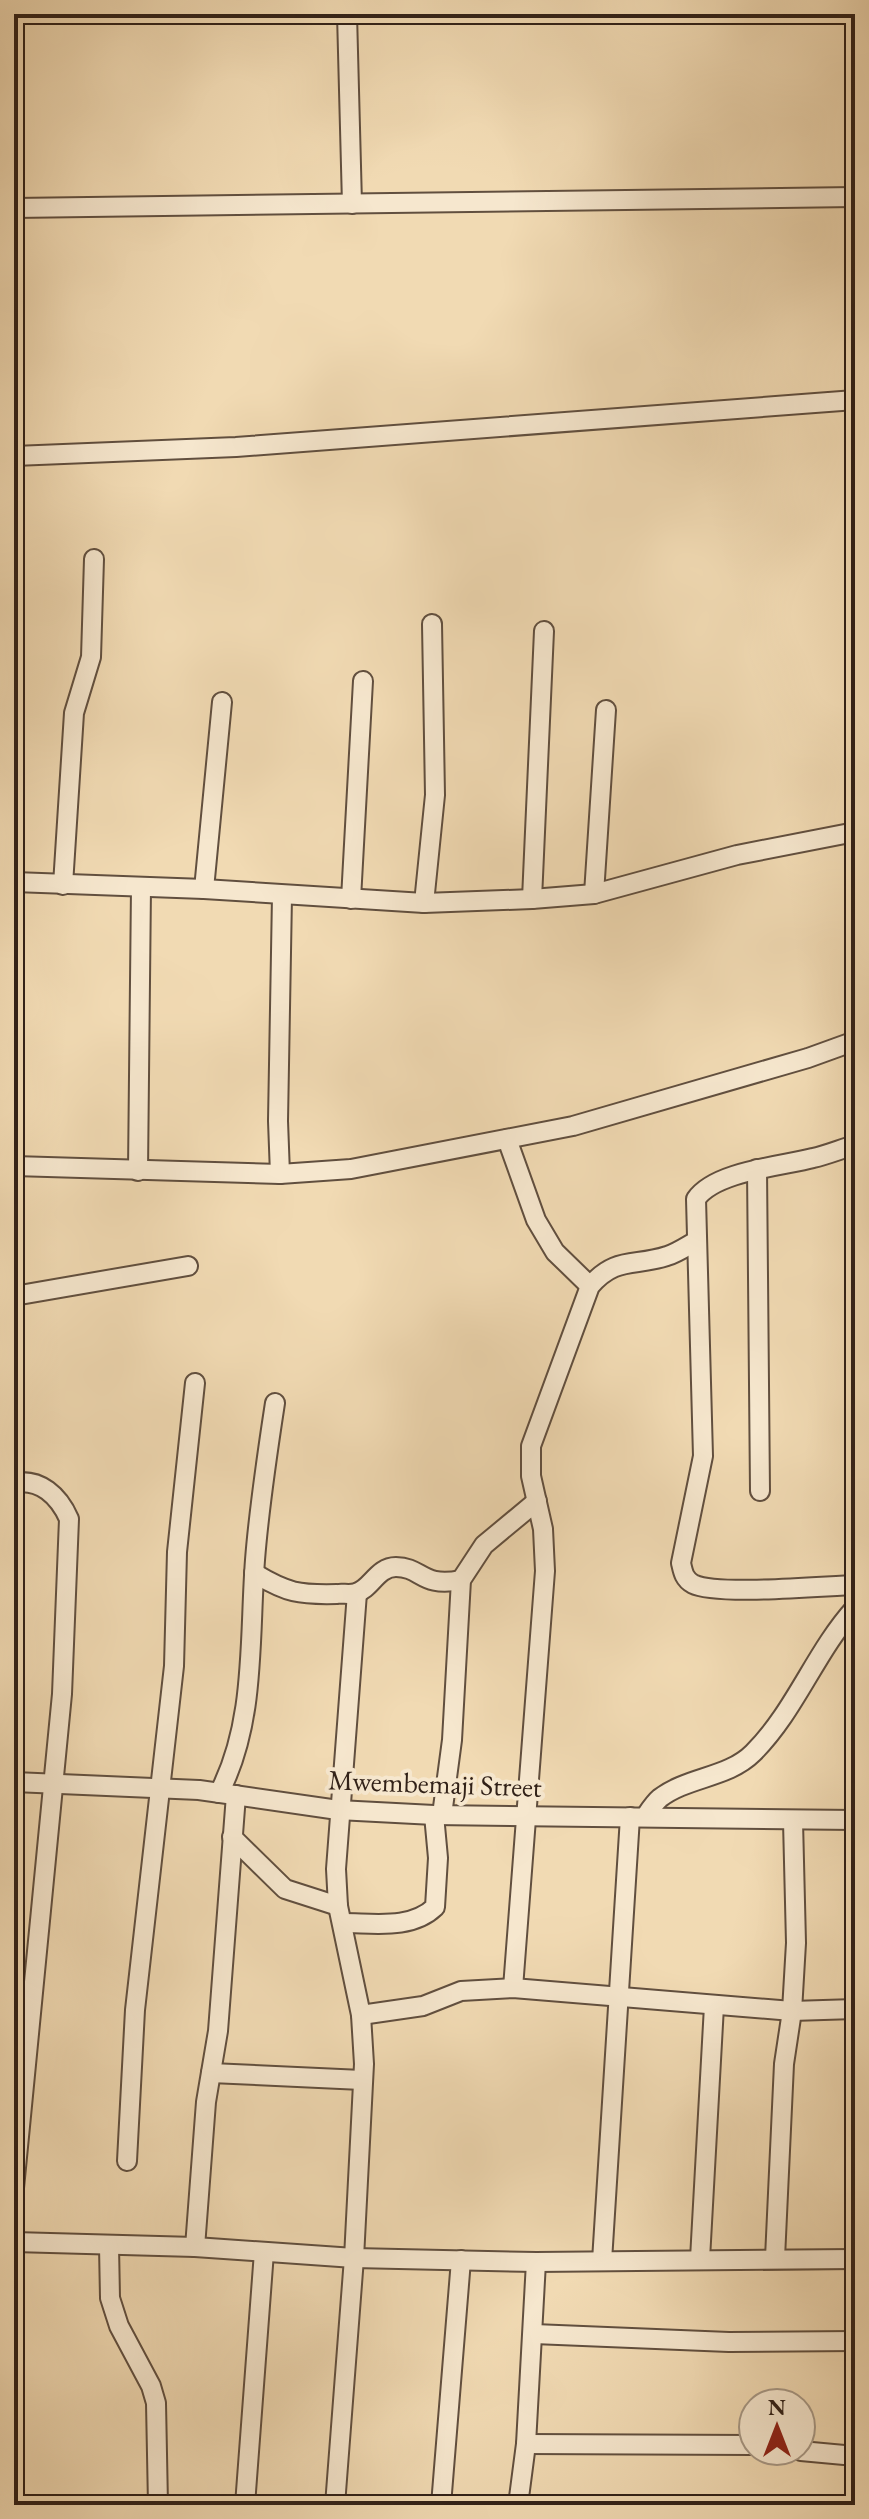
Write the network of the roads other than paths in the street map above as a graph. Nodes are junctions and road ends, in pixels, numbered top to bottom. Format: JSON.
{"nodes":[{"id":1,"x":347,"y":14,"type":"edge"},
{"id":2,"x":855,"y":197,"type":"edge"},
{"id":3,"x":352,"y":204,"type":"junction"},
{"id":4,"x":14,"y":208,"type":"edge"},
{"id":5,"x":855,"y":400,"type":"edge"},
{"id":6,"x":14,"y":456,"type":"edge"},
{"id":7,"x":94,"y":559,"type":"dead end"},
{"id":8,"x":432,"y":624,"type":"dead end"},
{"id":9,"x":544,"y":631,"type":"dead end"},
{"id":10,"x":363,"y":681,"type":"dead end"},
{"id":11,"x":222,"y":702,"type":"dead end"},
{"id":12,"x":606,"y":710,"type":"dead end"},
{"id":13,"x":855,"y":832,"type":"edge"},
{"id":14,"x":14,"y":882,"type":"edge"},
{"id":15,"x":63,"y":885,"type":"junction"},
{"id":16,"x":141,"y":887,"type":"junction"},
{"id":17,"x":204,"y":889,"type":"junction"},
{"id":18,"x":594,"y":894,"type":"junction"},
{"id":19,"x":282,"y":896,"type":"junction"},
{"id":20,"x":351,"y":899,"type":"junction"},
{"id":21,"x":532,"y":899,"type":"junction"},
{"id":22,"x":424,"y":903,"type":"junction"},
{"id":23,"x":855,"y":1041,"type":"edge"},
{"id":24,"x":507,"y":1139,"type":"junction"},
{"id":25,"x":854,"y":1145,"type":"edge"},
{"id":26,"x":855,"y":1154,"type":"edge"},
{"id":27,"x":14,"y":1166,"type":"edge"},
{"id":28,"x":757,"y":1169,"type":"junction"},
{"id":29,"x":138,"y":1171,"type":"junction"},
{"id":30,"x":280,"y":1174,"type":"junction"},
{"id":31,"x":696,"y":1241,"type":"junction"},
{"id":32,"x":188,"y":1266,"type":"dead end"},
{"id":33,"x":590,"y":1286,"type":"junction"},
{"id":34,"x":14,"y":1296,"type":"edge"},
{"id":35,"x":195,"y":1383,"type":"dead end"},
{"id":36,"x":275,"y":1403,"type":"dead end"},
{"id":37,"x":14,"y":1483,"type":"edge"},
{"id":38,"x":760,"y":1491,"type":"dead end"},
{"id":39,"x":537,"y":1501,"type":"junction"},
{"id":40,"x":254,"y":1573,"type":"junction"},
{"id":41,"x":461,"y":1580,"type":"junction"},
{"id":42,"x":855,"y":1585,"type":"edge"},
{"id":43,"x":357,"y":1593,"type":"junction"},
{"id":44,"x":855,"y":1608,"type":"edge"},
{"id":45,"x":14,"y":1782,"type":"edge"},
{"id":46,"x":53,"y":1785,"type":"junction"},
{"id":47,"x":161,"y":1789,"type":"junction"},
{"id":48,"x":227,"y":1794,"type":"junction"},
{"id":49,"x":338,"y":1810,"type":"junction"},
{"id":50,"x":438,"y":1815,"type":"junction"},
{"id":51,"x":528,"y":1815,"type":"junction"},
{"id":52,"x":637,"y":1817,"type":"junction"},
{"id":53,"x":855,"y":1820,"type":"edge"},
{"id":54,"x":793,"y":1821,"type":"junction"},
{"id":55,"x":232,"y":1837,"type":"junction"},
{"id":56,"x":340,"y":1915,"type":"junction"},
{"id":57,"x":513,"y":1988,"type":"junction"},
{"id":58,"x":616,"y":1999,"type":"junction"},
{"id":59,"x":714,"y":2006,"type":"junction"},
{"id":60,"x":855,"y":2009,"type":"edge"},
{"id":61,"x":792,"y":2011,"type":"junction"},
{"id":62,"x":361,"y":2015,"type":"junction"},
{"id":63,"x":211,"y":2073,"type":"junction"},
{"id":64,"x":362,"y":2080,"type":"junction"},
{"id":65,"x":127,"y":2161,"type":"dead end"},
{"id":66,"x":14,"y":2188,"type":"edge"},
{"id":67,"x":14,"y":2242,"type":"edge"},
{"id":68,"x":109,"y":2246,"type":"junction"},
{"id":69,"x":195,"y":2247,"type":"junction"},
{"id":70,"x":264,"y":2252,"type":"junction"},
{"id":71,"x":354,"y":2258,"type":"junction"},
{"id":72,"x":775,"y":2258,"type":"junction"},
{"id":73,"x":700,"y":2259,"type":"junction"},
{"id":74,"x":855,"y":2259,"type":"edge"},
{"id":75,"x":461,"y":2260,"type":"junction"},
{"id":76,"x":602,"y":2261,"type":"junction"},
{"id":77,"x":536,"y":2262,"type":"junction"},
{"id":78,"x":534,"y":2334,"type":"junction"},
{"id":79,"x":855,"y":2341,"type":"edge"},
{"id":80,"x":526,"y":2444,"type":"junction"},
{"id":81,"x":737,"y":2445,"type":"edge"},
{"id":82,"x":817,"y":2452,"type":"edge"},
{"id":83,"x":855,"y":2456,"type":"edge"},
{"id":84,"x":158,"y":2505,"type":"edge"},
{"id":85,"x":245,"y":2505,"type":"edge"},
{"id":86,"x":335,"y":2505,"type":"edge"},
{"id":87,"x":441,"y":2505,"type":"edge"},
{"id":88,"x":518,"y":2505,"type":"edge"}],
"edges":[{"from":1,"to":3,"type":"street"},
{"from":2,"to":3,"type":"street"},
{"from":3,"to":4,"type":"street"},
{"from":5,"to":6,"type":"street"},
{"from":7,"to":15,"type":"street"},
{"from":8,"to":22,"type":"street"},
{"from":9,"to":21,"type":"street"},
{"from":10,"to":20,"type":"street"},
{"from":11,"to":17,"type":"street"},
{"from":12,"to":18,"type":"street"},
{"from":13,"to":18,"type":"street"},
{"from":14,"to":15,"type":"street"},
{"from":15,"to":16,"type":"street"},
{"from":16,"to":17,"type":"street"},
{"from":16,"to":29,"type":"street"},
{"from":17,"to":19,"type":"street"},
{"from":18,"to":21,"type":"street"},
{"from":19,"to":20,"type":"street"},
{"from":19,"to":30,"type":"street"},
{"from":20,"to":22,"type":"street"},
{"from":21,"to":22,"type":"street"},
{"from":23,"to":24,"type":"street"},
{"from":24,"to":30,"type":"street"},
{"from":24,"to":33,"type":"street"},
{"from":25,"to":26,"type":"street"},
{"from":25,"to":28,"type":"street"},
{"from":27,"to":29,"type":"street"},
{"from":28,"to":31,"type":"street"},
{"from":28,"to":38,"type":"street"},
{"from":29,"to":30,"type":"street"},
{"from":31,"to":33,"type":"street"},
{"from":31,"to":42,"type":"street"},
{"from":32,"to":34,"type":"street"},
{"from":33,"to":39,"type":"street"},
{"from":35,"to":47,"type":"street"},
{"from":36,"to":40,"type":"street"},
{"from":37,"to":46,"type":"street"},
{"from":39,"to":41,"type":"street"},
{"from":39,"to":51,"type":"street"},
{"from":40,"to":43,"type":"street"},
{"from":40,"to":48,"type":"street"},
{"from":41,"to":43,"type":"street"},
{"from":41,"to":50,"type":"street"},
{"from":43,"to":49,"type":"street"},
{"from":44,"to":52,"type":"street"},
{"from":45,"to":46,"type":"street","name":"Mwembemaji Street"},
{"from":46,"to":47,"type":"street","name":"Mwembemaji Street"},
{"from":46,"to":66,"type":"street"},
{"from":47,"to":48,"type":"street","name":"Mwembemaji Street"},
{"from":47,"to":65,"type":"street"},
{"from":48,"to":49,"type":"street","name":"Mwembemaji Street"},
{"from":48,"to":55,"type":"street"},
{"from":49,"to":50,"type":"street","name":"Mwembemaji Street"},
{"from":49,"to":56,"type":"street"},
{"from":50,"to":51,"type":"street","name":"Mwembemaji Street"},
{"from":50,"to":56,"type":"street"},
{"from":51,"to":52,"type":"street","name":"Mwembemaji Street"},
{"from":51,"to":57,"type":"street"},
{"from":52,"to":54,"type":"street","name":"Mwembemaji Street"},
{"from":52,"to":58,"type":"street"},
{"from":53,"to":54,"type":"street","name":"Mwembemaji Street"},
{"from":54,"to":61,"type":"street"},
{"from":55,"to":56,"type":"street"},
{"from":55,"to":63,"type":"street"},
{"from":56,"to":62,"type":"street"},
{"from":57,"to":58,"type":"street"},
{"from":57,"to":62,"type":"street"},
{"from":58,"to":59,"type":"street"},
{"from":58,"to":76,"type":"street"},
{"from":59,"to":61,"type":"street"},
{"from":59,"to":73,"type":"street"},
{"from":60,"to":61,"type":"street"},
{"from":61,"to":72,"type":"street"},
{"from":62,"to":64,"type":"street"},
{"from":63,"to":64,"type":"street"},
{"from":63,"to":69,"type":"street"},
{"from":64,"to":71,"type":"street"},
{"from":67,"to":68,"type":"street"},
{"from":68,"to":69,"type":"street"},
{"from":68,"to":84,"type":"street"},
{"from":69,"to":70,"type":"street"},
{"from":70,"to":71,"type":"street"},
{"from":70,"to":85,"type":"street"},
{"from":71,"to":75,"type":"street"},
{"from":71,"to":86,"type":"street"},
{"from":72,"to":73,"type":"street"},
{"from":72,"to":74,"type":"street"},
{"from":73,"to":76,"type":"street"},
{"from":75,"to":77,"type":"street"},
{"from":75,"to":87,"type":"street"},
{"from":76,"to":77,"type":"street"},
{"from":77,"to":78,"type":"street"},
{"from":78,"to":79,"type":"street"},
{"from":78,"to":80,"type":"street"},
{"from":80,"to":81,"type":"street"},
{"from":80,"to":88,"type":"street"},
{"from":82,"to":83,"type":"street"}]}
